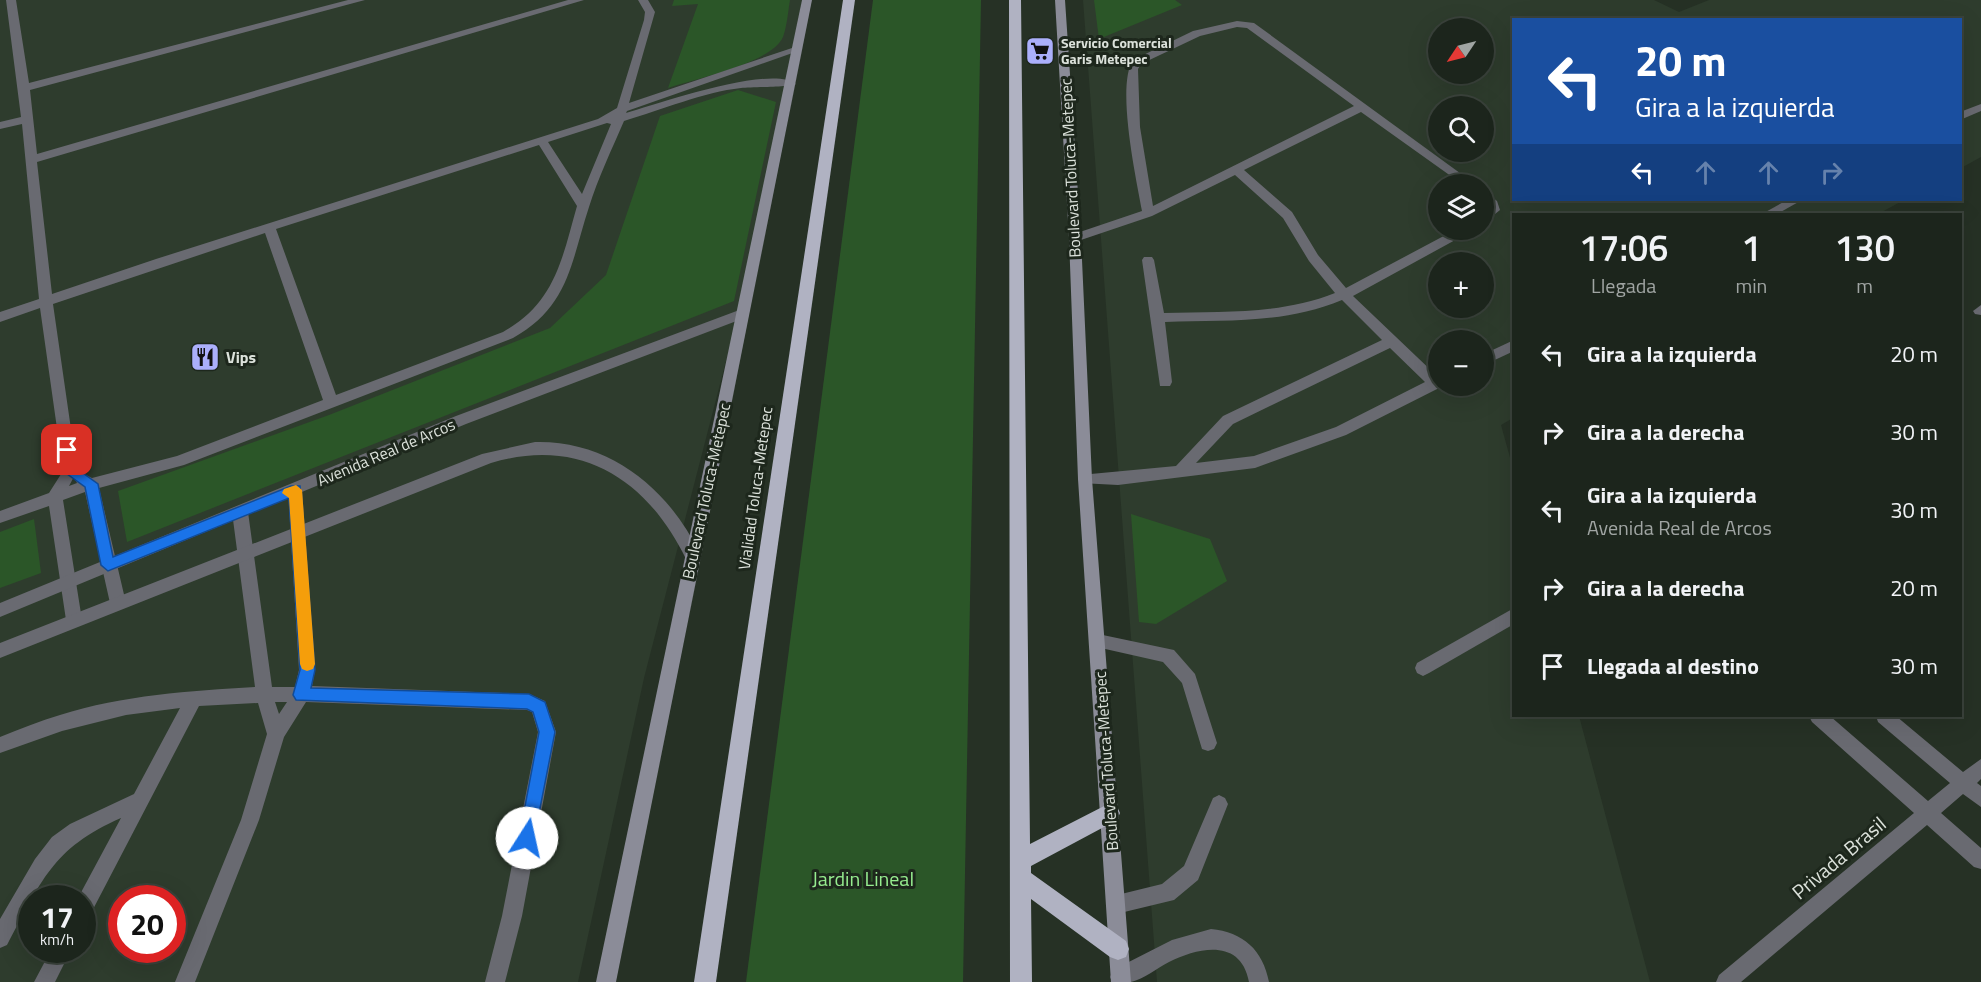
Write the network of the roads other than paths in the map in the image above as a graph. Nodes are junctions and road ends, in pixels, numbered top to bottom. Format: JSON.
{"nodes":[{"id":1,"x":11,"y":0,"type":"edge"},
{"id":2,"x":360,"y":0,"type":"edge"},
{"id":3,"x":579,"y":0,"type":"edge"},
{"id":4,"x":643,"y":0,"type":"edge"},
{"id":5,"x":807,"y":0,"type":"edge"},
{"id":6,"x":849,"y":0,"type":"edge"},
{"id":7,"x":1015,"y":0,"type":"edge"},
{"id":8,"x":1060,"y":0,"type":"edge"},
{"id":9,"x":14,"y":21,"type":"junction"},
{"id":10,"x":0,"y":24,"type":"edge"},
{"id":11,"x":796,"y":50,"type":"junction"},
{"id":12,"x":791,"y":84,"type":"junction"},
{"id":13,"x":24,"y":88,"type":"junction"},
{"id":14,"x":1362,"y":107,"type":"junction"},
{"id":15,"x":1981,"y":107,"type":"edge"},
{"id":16,"x":620,"y":115,"type":"junction"},
{"id":17,"x":1962,"y":116,"type":"edge"},
{"id":18,"x":26,"y":119,"type":"junction"},
{"id":19,"x":0,"y":126,"type":"edge"},
{"id":20,"x":542,"y":141,"type":"junction"},
{"id":21,"x":30,"y":160,"type":"junction"},
{"id":22,"x":1235,"y":168,"type":"junction"},
{"id":23,"x":1455,"y":174,"type":"edge"},
{"id":24,"x":1794,"y":201,"type":"edge"},
{"id":25,"x":583,"y":206,"type":"junction"},
{"id":26,"x":1148,"y":213,"type":"junction"},
{"id":27,"x":1770,"y":213,"type":"edge"},
{"id":28,"x":269,"y":227,"type":"junction"},
{"id":29,"x":1075,"y":238,"type":"junction"},
{"id":30,"x":1446,"y":240,"type":"edge"},
{"id":31,"x":1148,"y":260,"type":"dead end"},
{"id":32,"x":1344,"y":296,"type":"junction"},
{"id":33,"x":46,"y":301,"type":"junction"},
{"id":34,"x":742,"y":314,"type":"junction"},
{"id":35,"x":0,"y":318,"type":"edge"},
{"id":36,"x":1158,"y":318,"type":"junction"},
{"id":37,"x":1392,"y":341,"type":"junction"},
{"id":38,"x":1512,"y":346,"type":"edge"},
{"id":39,"x":1494,"y":355,"type":"edge"},
{"id":40,"x":1428,"y":375,"type":"edge"},
{"id":41,"x":1165,"y":382,"type":"dead end"},
{"id":42,"x":1428,"y":388,"type":"edge"},
{"id":43,"x":331,"y":402,"type":"junction"},
{"id":44,"x":70,"y":471,"type":"junction"},
{"id":45,"x":1179,"y":472,"type":"junction"},
{"id":46,"x":1085,"y":479,"type":"junction"},
{"id":47,"x":91,"y":484,"type":"junction"},
{"id":48,"x":296,"y":490,"type":"junction"},
{"id":49,"x":55,"y":496,"type":"junction"},
{"id":50,"x":240,"y":513,"type":"junction"},
{"id":51,"x":0,"y":517,"type":"edge"},
{"id":52,"x":298,"y":532,"type":"junction"},
{"id":53,"x":245,"y":553,"type":"junction"},
{"id":54,"x":692,"y":554,"type":"junction"},
{"id":55,"x":108,"y":565,"type":"junction"},
{"id":56,"x":67,"y":584,"type":"junction"},
{"id":57,"x":118,"y":603,"type":"junction"},
{"id":58,"x":0,"y":610,"type":"edge"},
{"id":59,"x":1512,"y":616,"type":"edge"},
{"id":60,"x":74,"y":620,"type":"junction"},
{"id":61,"x":1098,"y":641,"type":"junction"},
{"id":62,"x":0,"y":651,"type":"edge"},
{"id":63,"x":1423,"y":668,"type":"dead end"},
{"id":64,"x":301,"y":695,"type":"junction"},
{"id":65,"x":266,"y":696,"type":"junction"},
{"id":66,"x":194,"y":699,"type":"junction"},
{"id":67,"x":1819,"y":717,"type":"edge"},
{"id":68,"x":1885,"y":717,"type":"edge"},
{"id":69,"x":276,"y":734,"type":"junction"},
{"id":70,"x":1208,"y":743,"type":"dead end"},
{"id":71,"x":0,"y":745,"type":"edge"},
{"id":72,"x":1981,"y":768,"type":"edge"},
{"id":73,"x":1963,"y":783,"type":"junction"},
{"id":74,"x":1981,"y":798,"type":"edge"},
{"id":75,"x":140,"y":800,"type":"junction"},
{"id":76,"x":1220,"y":804,"type":"dead end"},
{"id":77,"x":1110,"y":813,"type":"junction"},
{"id":78,"x":1928,"y":813,"type":"junction"},
{"id":79,"x":1981,"y":860,"type":"edge"},
{"id":80,"x":1020,"y":870,"type":"junction"},
{"id":81,"x":95,"y":885,"type":"edge"},
{"id":82,"x":1116,"y":904,"type":"junction"},
{"id":83,"x":0,"y":938,"type":"edge"},
{"id":84,"x":1118,"y":950,"type":"junction"},
{"id":85,"x":54,"y":963,"type":"edge"},
{"id":86,"x":1120,"y":980,"type":"edge"},
{"id":87,"x":44,"y":982,"type":"edge"},
{"id":88,"x":185,"y":982,"type":"edge"},
{"id":89,"x":495,"y":982,"type":"edge"},
{"id":90,"x":606,"y":982,"type":"edge"},
{"id":91,"x":705,"y":982,"type":"edge"},
{"id":92,"x":1021,"y":982,"type":"edge"},
{"id":93,"x":1258,"y":982,"type":"edge"},
{"id":94,"x":1726,"y":982,"type":"edge"}],
"edges":[{"from":1,"to":9,"type":"street"},
{"from":2,"to":13,"type":"street"},
{"from":3,"to":21,"type":"street"},
{"from":4,"to":16,"type":"street"},
{"from":5,"to":11,"type":"main road","name":"Boulevard Toluca-Metepec"},
{"from":6,"to":91,"type":"highway","name":"Vialidad Toluca-Metepec"},
{"from":7,"to":80,"type":"highway"},
{"from":8,"to":29,"type":"main road","name":"Boulevard Toluca-Metepec"},
{"from":9,"to":10,"type":"street"},
{"from":9,"to":13,"type":"street"},
{"from":11,"to":12,"type":"main road","name":"Boulevard Toluca-Metepec"},
{"from":11,"to":16,"type":"street"},
{"from":12,"to":16,"type":"street"},
{"from":12,"to":34,"type":"main road","name":"Boulevard Toluca-Metepec"},
{"from":13,"to":18,"type":"street"},
{"from":14,"to":22,"type":"street"},
{"from":14,"to":23,"type":"street"},
{"from":14,"to":26,"type":"street"},
{"from":15,"to":17,"type":"street"},
{"from":16,"to":20,"type":"street"},
{"from":16,"to":25,"type":"street"},
{"from":18,"to":19,"type":"street"},
{"from":18,"to":21,"type":"street"},
{"from":20,"to":25,"type":"street"},
{"from":20,"to":28,"type":"street"},
{"from":21,"to":33,"type":"street"},
{"from":22,"to":26,"type":"street"},
{"from":22,"to":32,"type":"street"},
{"from":24,"to":27,"type":"street"},
{"from":25,"to":43,"type":"street"},
{"from":26,"to":29,"type":"street"},
{"from":28,"to":33,"type":"street"},
{"from":28,"to":43,"type":"street"},
{"from":29,"to":46,"type":"main road","name":"Boulevard Toluca-Metepec"},
{"from":30,"to":32,"type":"street"},
{"from":31,"to":36,"type":"street"},
{"from":32,"to":36,"type":"street"},
{"from":32,"to":37,"type":"street"},
{"from":33,"to":35,"type":"street"},
{"from":33,"to":44,"type":"street"},
{"from":34,"to":48,"type":"street","name":"Avenida Real de Arcos"},
{"from":34,"to":54,"type":"main road","name":"Boulevard Toluca-Metepec"},
{"from":36,"to":41,"type":"street"},
{"from":37,"to":40,"type":"street"},
{"from":37,"to":45,"type":"street"},
{"from":38,"to":39,"type":"street"},
{"from":42,"to":45,"type":"street"},
{"from":43,"to":47,"type":"street"},
{"from":44,"to":47,"type":"street"},
{"from":44,"to":49,"type":"street"},
{"from":45,"to":46,"type":"street"},
{"from":46,"to":61,"type":"main road","name":"Boulevard Toluca-Metepec"},
{"from":47,"to":49,"type":"street"},
{"from":47,"to":55,"type":"street"},
{"from":48,"to":50,"type":"street","name":"Avenida Real de Arcos"},
{"from":48,"to":52,"type":"street"},
{"from":49,"to":51,"type":"street"},
{"from":49,"to":56,"type":"street"},
{"from":50,"to":53,"type":"street"},
{"from":50,"to":55,"type":"street","name":"Avenida Real de Arcos"},
{"from":52,"to":53,"type":"street"},
{"from":52,"to":54,"type":"street"},
{"from":52,"to":64,"type":"street"},
{"from":53,"to":57,"type":"street"},
{"from":53,"to":65,"type":"street"},
{"from":54,"to":90,"type":"main road","name":"Boulevard Toluca-Metepec"},
{"from":55,"to":56,"type":"street","name":"Avenida Real de Arcos"},
{"from":55,"to":57,"type":"street"},
{"from":56,"to":58,"type":"street","name":"Avenida Real de Arcos"},
{"from":56,"to":60,"type":"street"},
{"from":57,"to":60,"type":"street"},
{"from":59,"to":63,"type":"street"},
{"from":60,"to":62,"type":"street"},
{"from":61,"to":70,"type":"street"},
{"from":61,"to":77,"type":"main road","name":"Boulevard Toluca-Metepec"},
{"from":64,"to":65,"type":"street"},
{"from":64,"to":69,"type":"street"},
{"from":64,"to":89,"type":"street"},
{"from":65,"to":66,"type":"street"},
{"from":65,"to":69,"type":"street"},
{"from":66,"to":71,"type":"street"},
{"from":66,"to":75,"type":"street"},
{"from":67,"to":78,"type":"street"},
{"from":68,"to":73,"type":"street"},
{"from":69,"to":88,"type":"street"},
{"from":72,"to":73,"type":"street","name":"Privada Brasil"},
{"from":73,"to":74,"type":"street"},
{"from":73,"to":78,"type":"street","name":"Privada Brasil"},
{"from":75,"to":81,"type":"street"},
{"from":75,"to":83,"type":"street"},
{"from":76,"to":82,"type":"street"},
{"from":77,"to":80,"type":"highway"},
{"from":77,"to":82,"type":"main road","name":"Boulevard Toluca-Metepec"},
{"from":78,"to":79,"type":"street"},
{"from":78,"to":94,"type":"street","name":"Privada Brasil"},
{"from":80,"to":84,"type":"highway"},
{"from":80,"to":92,"type":"highway"},
{"from":82,"to":84,"type":"main road","name":"Boulevard Toluca-Metepec"},
{"from":84,"to":86,"type":"main road","name":"Boulevard Toluca-Metepec"},
{"from":85,"to":87,"type":"street"},
{"from":86,"to":93,"type":"street"}]}
